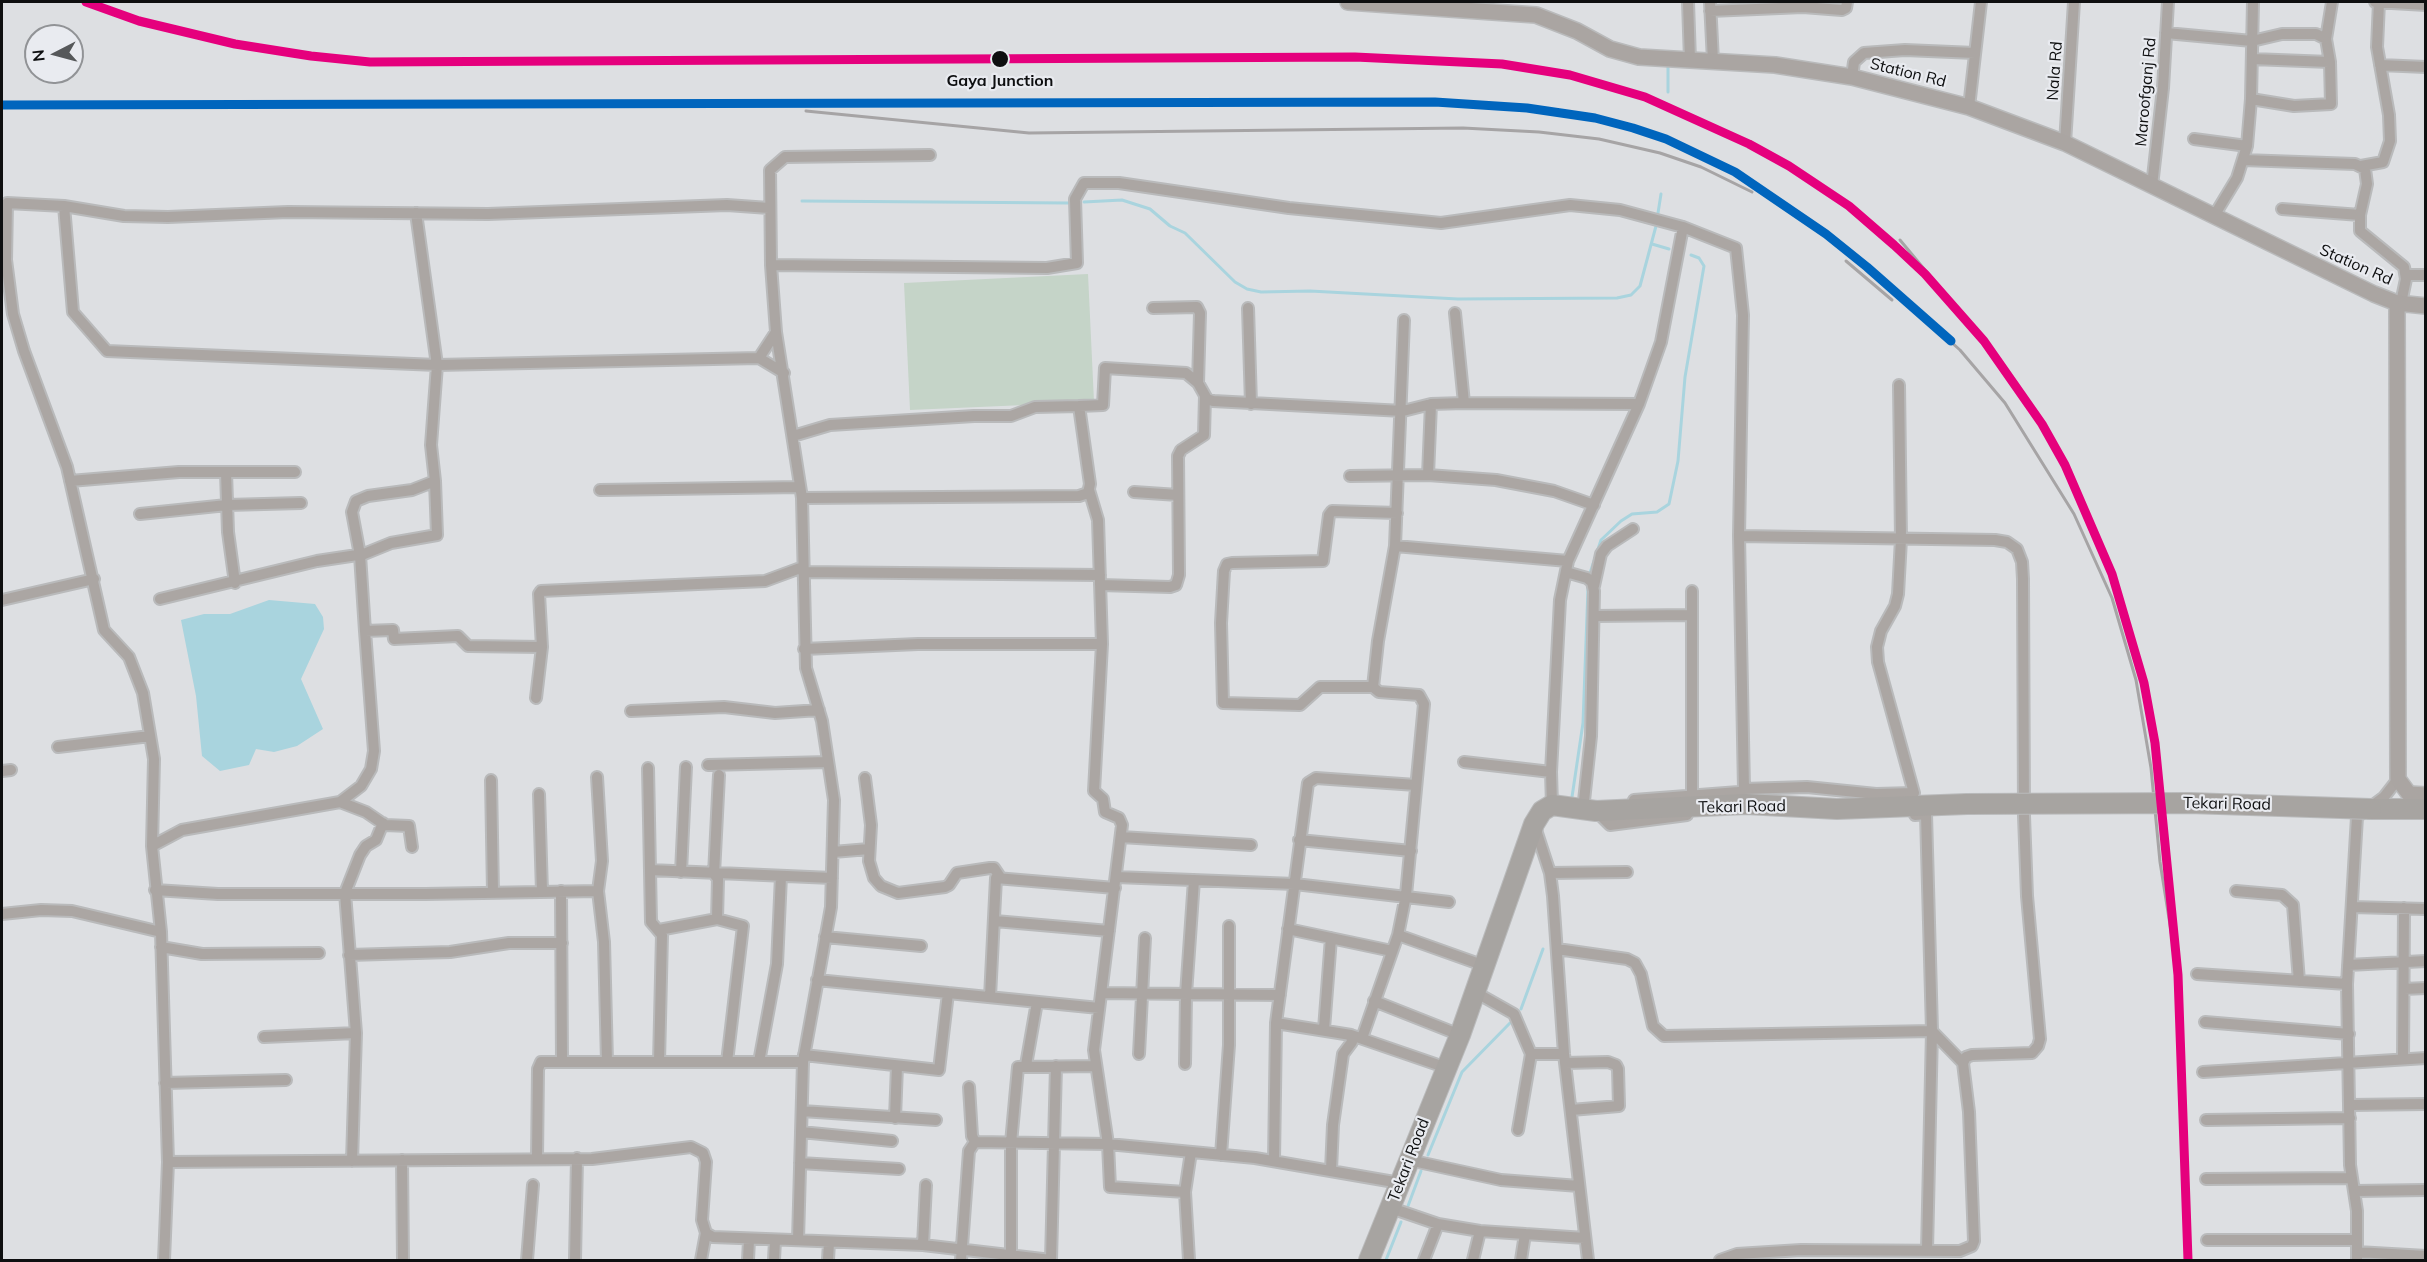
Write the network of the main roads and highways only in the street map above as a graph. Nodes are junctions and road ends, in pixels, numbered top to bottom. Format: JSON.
{"nodes":[{"id":1,"x":2426,"y":809,"type":"edge"},
{"id":2,"x":1369,"y":1260,"type":"edge"}],
"edges":[{"from":1,"to":2,"type":"highway","name":"Tekari Road","bridge":true}]}
